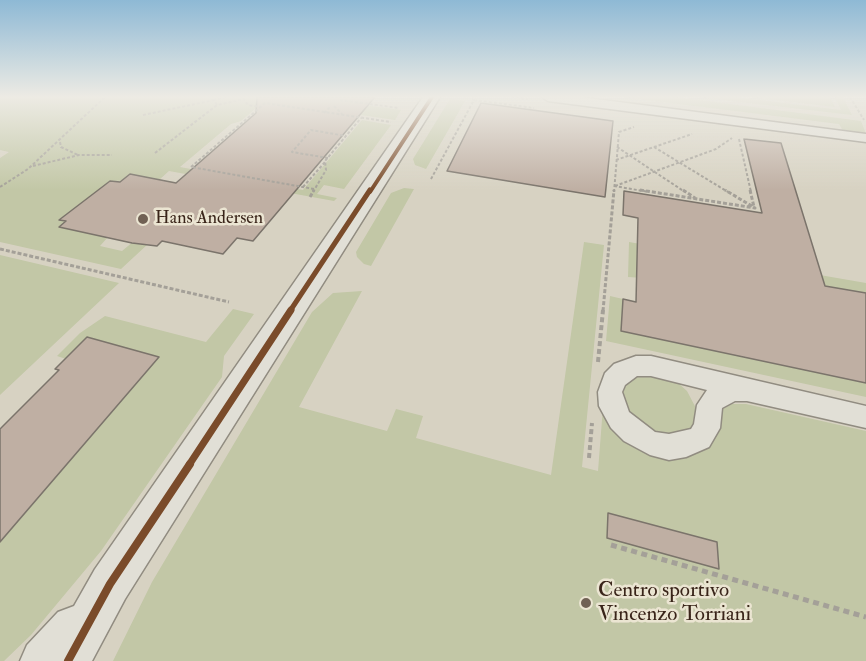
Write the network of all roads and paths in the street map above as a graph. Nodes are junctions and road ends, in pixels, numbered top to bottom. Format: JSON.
{"nodes":[{"id":1,"x":73,"y":128,"type":"edge"},
{"id":2,"x":187,"y":128,"type":"edge"},
{"id":3,"x":237,"y":128,"type":"edge"},
{"id":4,"x":353,"y":128,"type":"edge"},
{"id":5,"x":402,"y":128,"type":"edge"},
{"id":6,"x":459,"y":128,"type":"edge"},
{"id":7,"x":631,"y":128,"type":"edge"},
{"id":8,"x":787,"y":128,"type":"edge"},
{"id":9,"x":696,"y":133,"type":"dead end"},
{"id":10,"x":346,"y":136,"type":"junction"},
{"id":11,"x":866,"y":138,"type":"edge"},
{"id":12,"x":62,"y":139,"type":"junction"},
{"id":13,"x":617,"y":147,"type":"junction"},
{"id":14,"x":654,"y":147,"type":"junction"},
{"id":15,"x":155,"y":153,"type":"dead end"},
{"id":16,"x":79,"y":155,"type":"junction"},
{"id":17,"x":112,"y":155,"type":"dead end"},
{"id":18,"x":629,"y":155,"type":"junction"},
{"id":19,"x":327,"y":159,"type":"junction"},
{"id":20,"x":616,"y":160,"type":"junction"},
{"id":21,"x":680,"y":162,"type":"junction"},
{"id":22,"x":28,"y":169,"type":"junction"},
{"id":23,"x":654,"y":171,"type":"junction"},
{"id":24,"x":431,"y":179,"type":"dead end"},
{"id":25,"x":614,"y":186,"type":"junction"},
{"id":26,"x":0,"y":187,"type":"edge"},
{"id":27,"x":303,"y":187,"type":"junction"},
{"id":28,"x":314,"y":189,"type":"junction"},
{"id":29,"x":309,"y":197,"type":"dead end"},
{"id":30,"x":696,"y":199,"type":"junction"},
{"id":31,"x":755,"y":208,"type":"junction"},
{"id":32,"x":0,"y":249,"type":"edge"},
{"id":33,"x":229,"y":302,"type":"dead end"},
{"id":34,"x":597,"y":367,"type":"dead end"},
{"id":35,"x":747,"y":390,"type":"junction"},
{"id":36,"x":593,"y":412,"type":"dead end"},
{"id":37,"x":866,"y":417,"type":"edge"},
{"id":38,"x":589,"y":458,"type":"dead end"},
{"id":39,"x":611,"y":545,"type":"dead end"},
{"id":40,"x":110,"y":584,"type":"junction"},
{"id":41,"x":866,"y":616,"type":"edge"},
{"id":42,"x":43,"y":661,"type":"edge"},
{"id":43,"x":68,"y":661,"type":"edge"}],
"edges":[{"from":1,"to":12,"type":"path"},
{"from":2,"to":15,"type":"path"},
{"from":3,"to":27,"type":"path"},
{"from":4,"to":10,"type":"path"},
{"from":5,"to":40,"type":"street"},
{"from":6,"to":24,"type":"path"},
{"from":7,"to":13,"type":"path"},
{"from":8,"to":11,"type":"street"},
{"from":9,"to":14,"type":"path"},
{"from":10,"to":19,"type":"path"},
{"from":10,"to":19,"type":"path"},
{"from":12,"to":16,"type":"path"},
{"from":12,"to":22,"type":"path"},
{"from":13,"to":18,"type":"path"},
{"from":13,"to":20,"type":"path"},
{"from":14,"to":18,"type":"path"},
{"from":14,"to":21,"type":"path"},
{"from":16,"to":17,"type":"path"},
{"from":16,"to":22,"type":"path"},
{"from":18,"to":20,"type":"path"},
{"from":18,"to":23,"type":"path"},
{"from":19,"to":27,"type":"path"},
{"from":19,"to":28,"type":"path"},
{"from":20,"to":25,"type":"path"},
{"from":21,"to":23,"type":"path"},
{"from":21,"to":31,"type":"path"},
{"from":21,"to":31,"type":"path"},
{"from":22,"to":26,"type":"path"},
{"from":23,"to":25,"type":"path"},
{"from":23,"to":30,"type":"path"},
{"from":25,"to":30,"type":"path"},
{"from":25,"to":34,"type":"path"},
{"from":27,"to":28,"type":"path"},
{"from":28,"to":29,"type":"path"},
{"from":30,"to":31,"type":"path"},
{"from":32,"to":33,"type":"path"},
{"from":35,"to":35,"type":"street"},
{"from":35,"to":37,"type":"street"},
{"from":36,"to":38,"type":"path"},
{"from":39,"to":41,"type":"path"},
{"from":40,"to":42,"type":"street"},
{"from":40,"to":43,"type":"street"}]}
